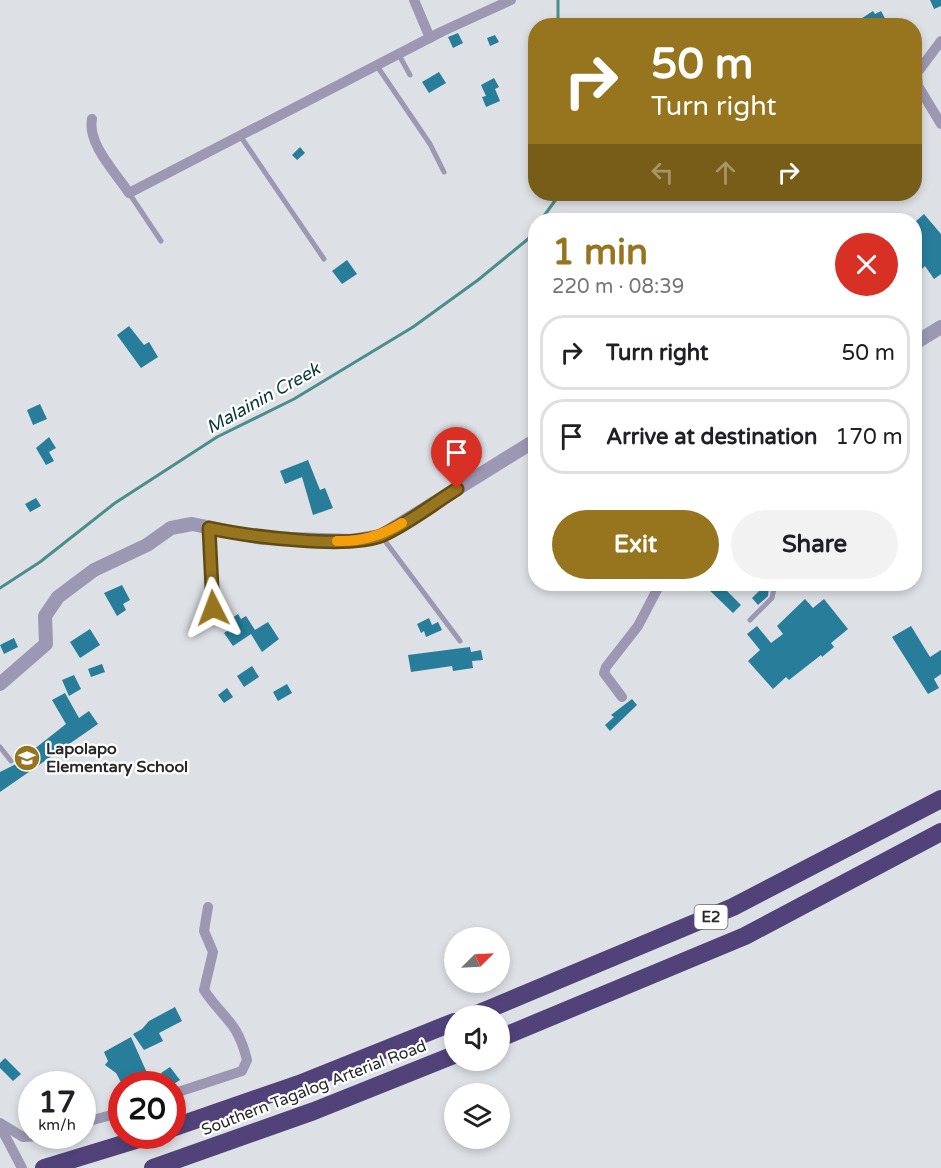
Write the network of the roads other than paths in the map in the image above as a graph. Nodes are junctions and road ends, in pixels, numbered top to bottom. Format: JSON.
{"nodes":[{"id":1,"x":414,"y":0,"type":"edge"},
{"id":2,"x":511,"y":0,"type":"edge"},
{"id":3,"x":430,"y":38,"type":"junction"},
{"id":4,"x":941,"y":41,"type":"edge"},
{"id":5,"x":399,"y":55,"type":"junction"},
{"id":6,"x":377,"y":66,"type":"junction"},
{"id":7,"x":922,"y":66,"type":"edge"},
{"id":8,"x":410,"y":75,"type":"dead end"},
{"id":9,"x":922,"y":93,"type":"edge"},
{"id":10,"x":92,"y":119,"type":"dead end"},
{"id":11,"x":941,"y":124,"type":"edge"},
{"id":12,"x":242,"y":137,"type":"junction"},
{"id":13,"x":444,"y":172,"type":"dead end"},
{"id":14,"x":129,"y":193,"type":"junction"},
{"id":15,"x":161,"y":241,"type":"dead end"},
{"id":16,"x":324,"y":259,"type":"dead end"},
{"id":17,"x":941,"y":327,"type":"edge"},
{"id":18,"x":922,"y":339,"type":"edge"},
{"id":19,"x":528,"y":446,"type":"edge"},
{"id":20,"x":209,"y":528,"type":"junction"},
{"id":21,"x":381,"y":536,"type":"junction"},
{"id":22,"x":656,"y":591,"type":"edge"},
{"id":23,"x":774,"y":591,"type":"edge"},
{"id":24,"x":213,"y":608,"type":"dead end"},
{"id":25,"x":750,"y":620,"type":"dead end"},
{"id":26,"x":460,"y":641,"type":"dead end"},
{"id":27,"x":0,"y":684,"type":"edge"},
{"id":28,"x":622,"y":697,"type":"dead end"},
{"id":29,"x":0,"y":747,"type":"edge"},
{"id":30,"x":10,"y":761,"type":"dead end"},
{"id":31,"x":941,"y":799,"type":"edge"},
{"id":32,"x":941,"y":831,"type":"edge"},
{"id":33,"x":208,"y":907,"type":"dead end"},
{"id":34,"x":498,"y":1005,"type":"edge"},
{"id":35,"x":444,"y":1026,"type":"edge"},
{"id":36,"x":510,"y":1034,"type":"edge"},
{"id":37,"x":444,"y":1060,"type":"edge"},
{"id":38,"x":186,"y":1089,"type":"edge"},
{"id":39,"x":186,"y":1123,"type":"edge"},
{"id":40,"x":0,"y":1124,"type":"edge"},
{"id":41,"x":18,"y":1134,"type":"edge"},
{"id":42,"x":108,"y":1148,"type":"edge"},
{"id":43,"x":22,"y":1168,"type":"edge"},
{"id":44,"x":44,"y":1168,"type":"edge"},
{"id":45,"x":153,"y":1168,"type":"edge"}],
"edges":[{"from":1,"to":3,"type":"street"},
{"from":2,"to":3,"type":"street"},
{"from":3,"to":5,"type":"street"},
{"from":4,"to":7,"type":"street"},
{"from":5,"to":6,"type":"street"},
{"from":5,"to":8,"type":"lane"},
{"from":6,"to":12,"type":"street"},
{"from":6,"to":13,"type":"lane"},
{"from":9,"to":11,"type":"street"},
{"from":10,"to":14,"type":"street"},
{"from":12,"to":14,"type":"street"},
{"from":12,"to":16,"type":"lane"},
{"from":14,"to":15,"type":"lane"},
{"from":17,"to":18,"type":"street"},
{"from":19,"to":21,"type":"street"},
{"from":20,"to":21,"type":"street"},
{"from":20,"to":24,"type":"lane"},
{"from":20,"to":27,"type":"street"},
{"from":21,"to":26,"type":"lane"},
{"from":22,"to":28,"type":"street"},
{"from":23,"to":25,"type":"lane"},
{"from":29,"to":30,"type":"lane"},
{"from":31,"to":34,"type":"highway","number":"E2"},
{"from":32,"to":36,"type":"highway","number":"E2"},
{"from":33,"to":38,"type":"street"},
{"from":35,"to":39,"type":"highway","name":"Southern Tagalog Arterial Road"},
{"from":37,"to":45,"type":"highway","name":"Southern Tagalog Arterial Road"},
{"from":40,"to":41,"type":"street"},
{"from":40,"to":43,"type":"street"},
{"from":42,"to":44,"type":"highway"}]}
